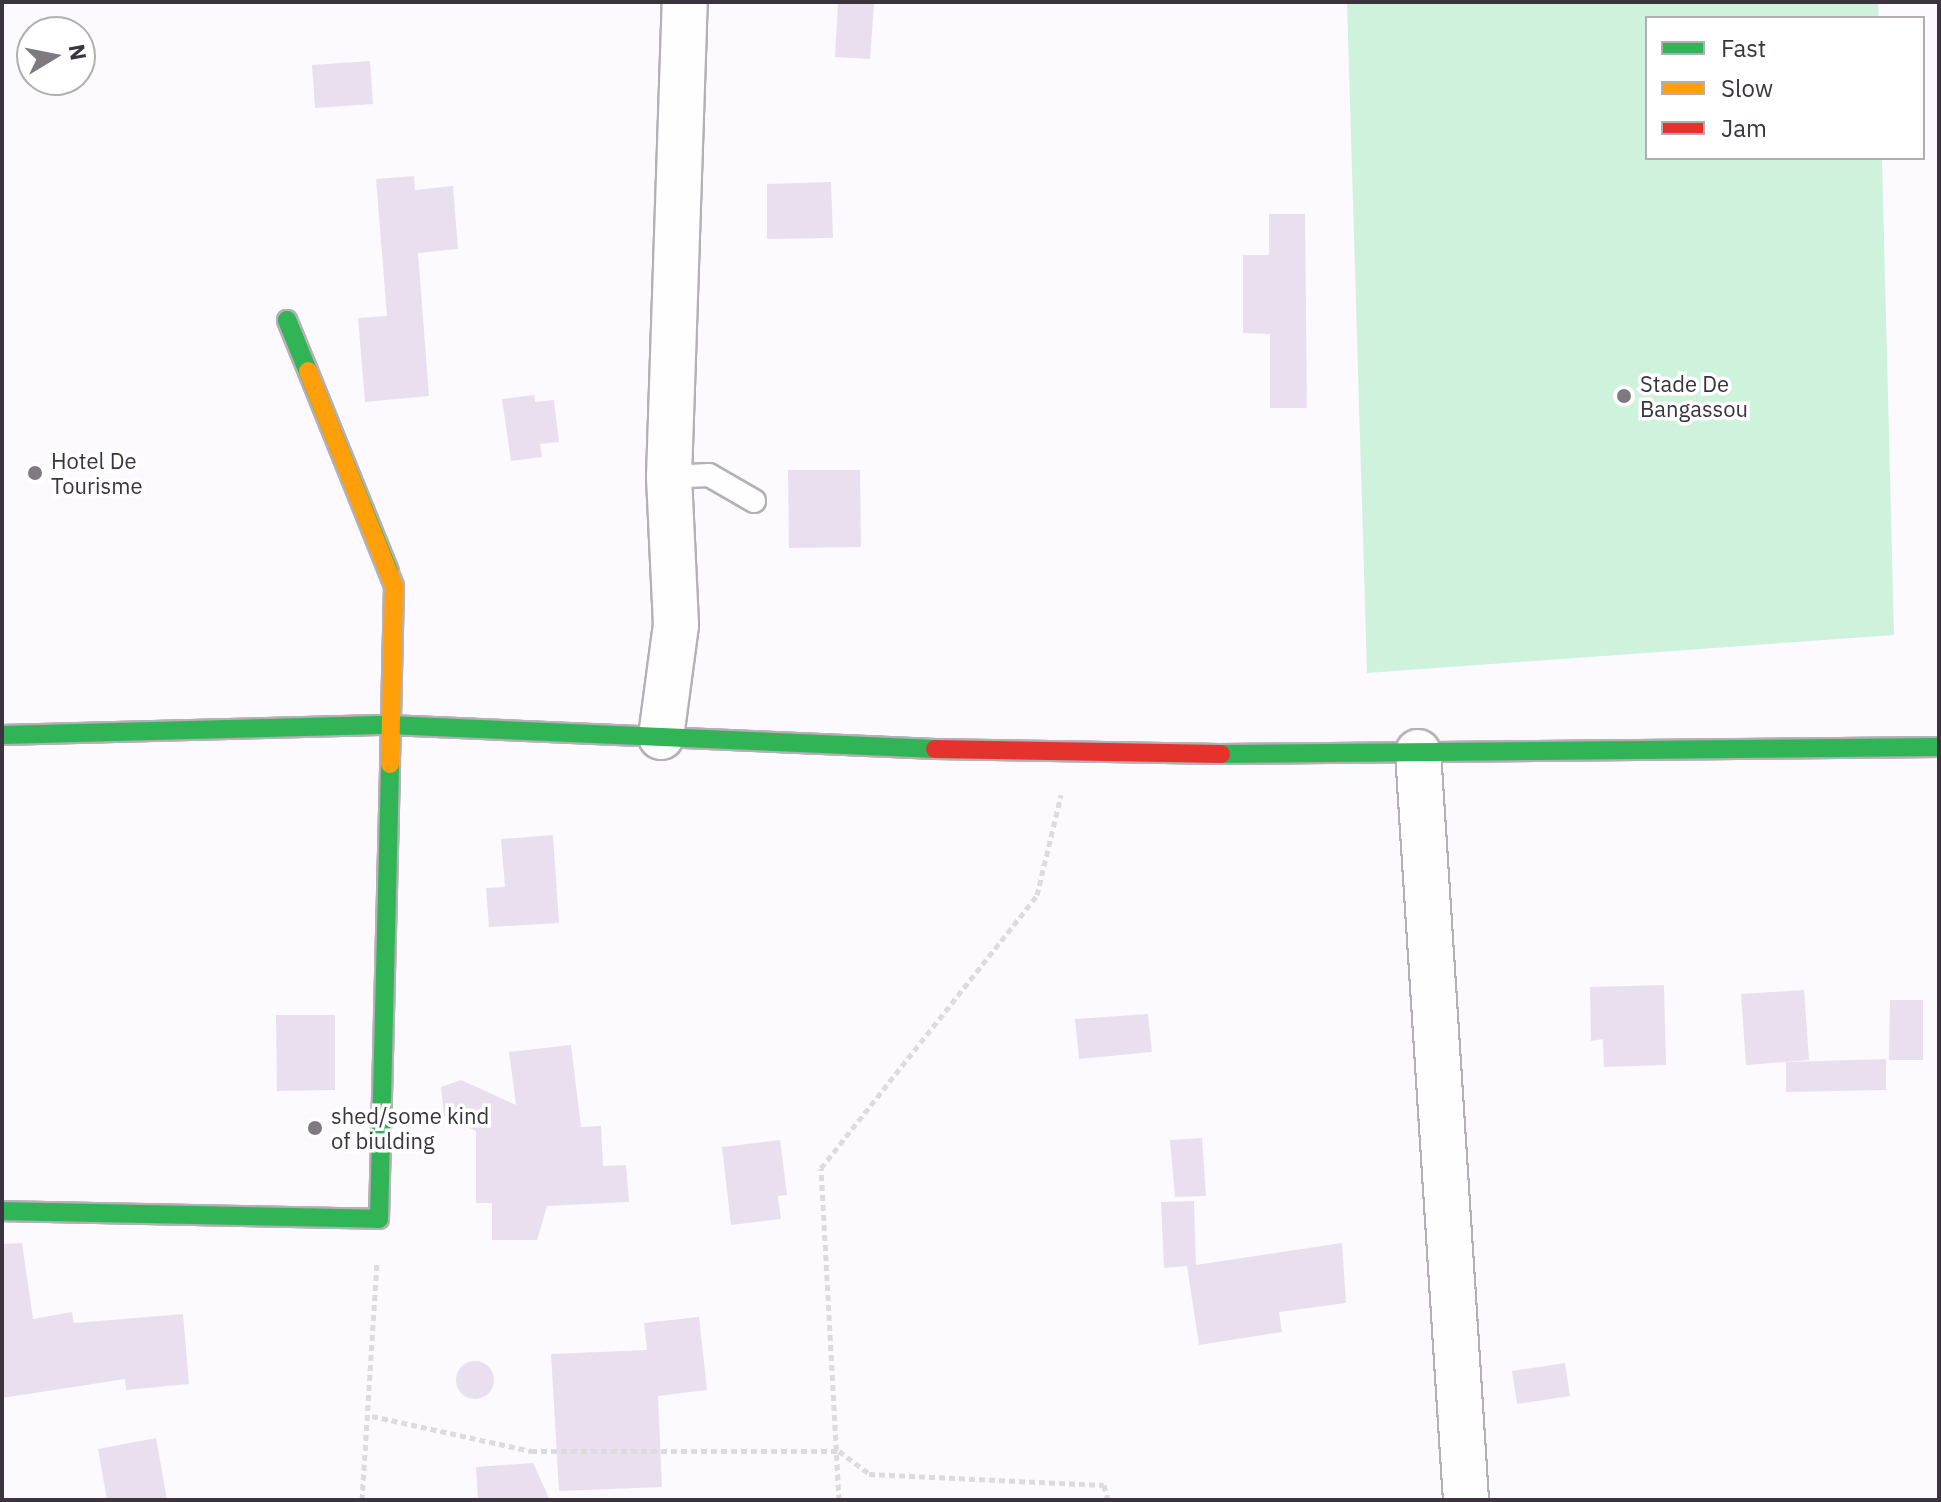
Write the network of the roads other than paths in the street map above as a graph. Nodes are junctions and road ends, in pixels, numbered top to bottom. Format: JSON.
{"nodes":[{"id":1,"x":685,"y":2,"type":"edge"},
{"id":2,"x":287,"y":320,"type":"dead end"},
{"id":3,"x":299,"y":350,"type":"junction"},
{"id":4,"x":669,"y":477,"type":"junction"},
{"id":5,"x":754,"y":501,"type":"dead end"},
{"id":6,"x":389,"y":571,"type":"dead end"},
{"id":7,"x":389,"y":725,"type":"junction"},
{"id":8,"x":2,"y":735,"type":"edge"},
{"id":9,"x":661,"y":737,"type":"junction"},
{"id":10,"x":1939,"y":747,"type":"edge"},
{"id":11,"x":1418,"y":752,"type":"junction"},
{"id":12,"x":2,"y":1211,"type":"edge"},
{"id":13,"x":1466,"y":1500,"type":"edge"}],
"edges":[{"from":1,"to":4,"type":"street"},
{"from":2,"to":3,"type":"main road"},
{"from":3,"to":6,"type":"main road"},
{"from":3,"to":7,"type":"main road"},
{"from":4,"to":5,"type":"lane"},
{"from":4,"to":9,"type":"street"},
{"from":7,"to":8,"type":"main road"},
{"from":7,"to":9,"type":"main road"},
{"from":7,"to":12,"type":"main road"},
{"from":9,"to":11,"type":"main road"},
{"from":10,"to":11,"type":"main road"},
{"from":11,"to":13,"type":"street"}]}
